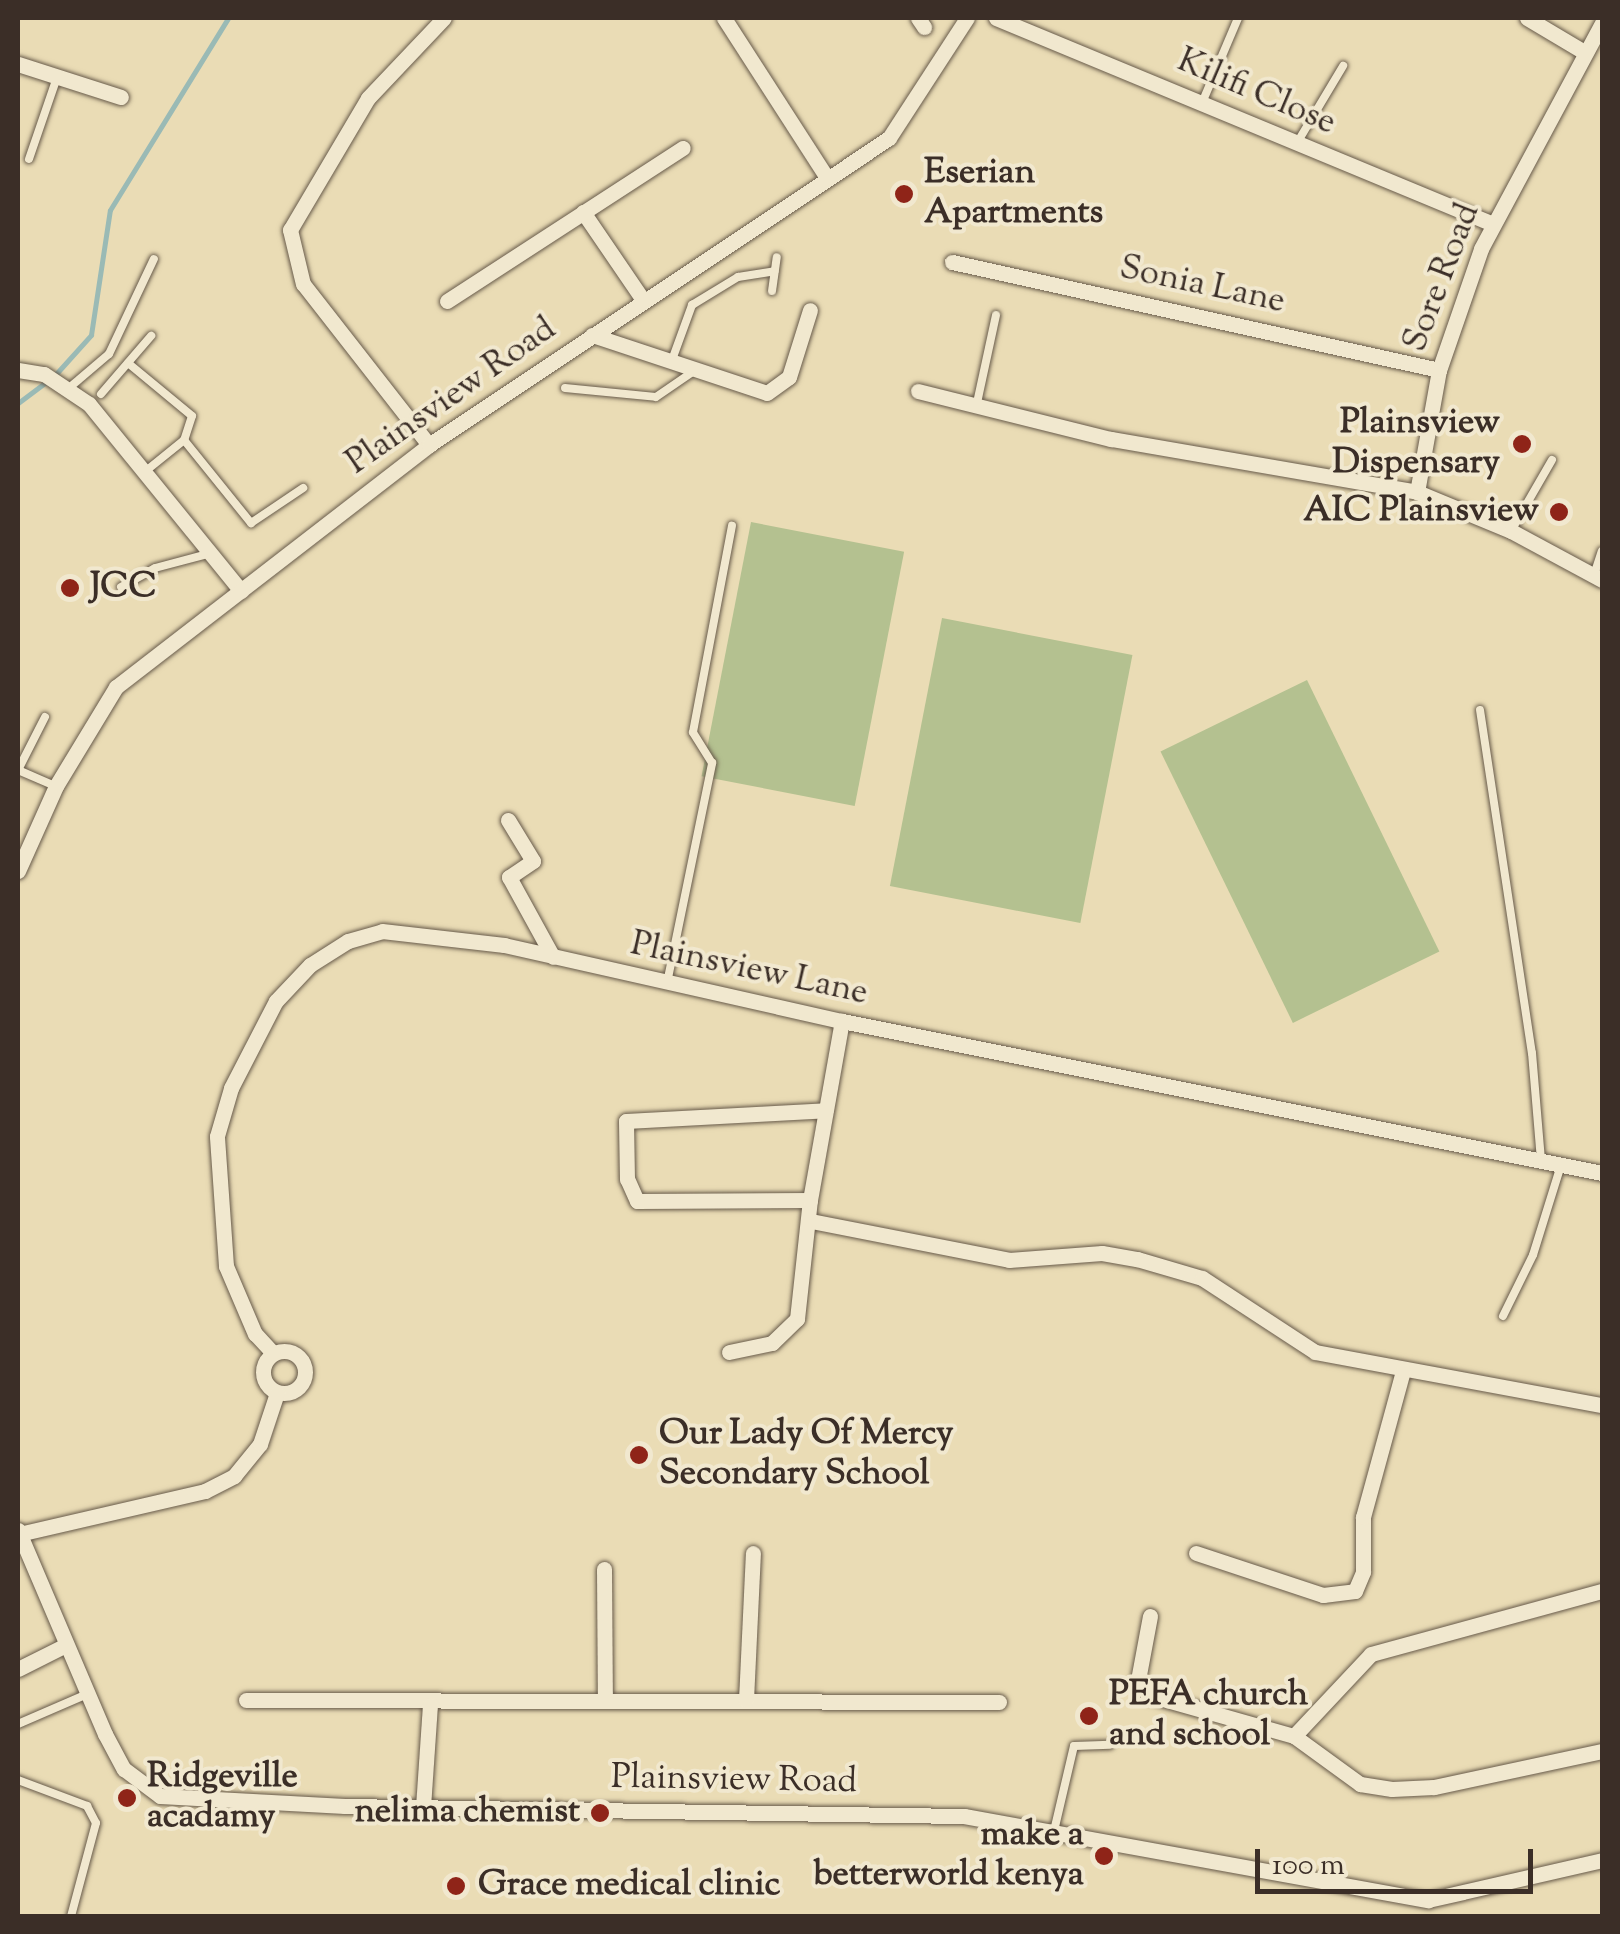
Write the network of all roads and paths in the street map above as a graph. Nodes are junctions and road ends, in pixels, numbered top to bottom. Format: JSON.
{"nodes":[{"id":1,"x":444,"y":18,"type":"edge"},
{"id":2,"x":724,"y":18,"type":"edge"},
{"id":3,"x":967,"y":18,"type":"edge"},
{"id":4,"x":996,"y":18,"type":"edge"},
{"id":5,"x":1238,"y":18,"type":"edge"},
{"id":6,"x":1527,"y":18,"type":"edge"},
{"id":7,"x":1602,"y":22,"type":"edge"},
{"id":8,"x":1584,"y":52,"type":"junction"},
{"id":9,"x":18,"y":64,"type":"edge"},
{"id":10,"x":1343,"y":66,"type":"dead end"},
{"id":11,"x":57,"y":77,"type":"junction"},
{"id":12,"x":121,"y":98,"type":"dead end"},
{"id":13,"x":1202,"y":104,"type":"junction"},
{"id":14,"x":1298,"y":143,"type":"junction"},
{"id":15,"x":684,"y":148,"type":"dead end"},
{"id":16,"x":29,"y":159,"type":"dead end"},
{"id":17,"x":827,"y":178,"type":"junction"},
{"id":18,"x":584,"y":212,"type":"junction"},
{"id":19,"x":1493,"y":224,"type":"junction"},
{"id":20,"x":776,"y":257,"type":"dead end"},
{"id":21,"x":154,"y":259,"type":"dead end"},
{"id":22,"x":952,"y":262,"type":"dead end"},
{"id":23,"x":774,"y":271,"type":"junction"},
{"id":24,"x":772,"y":291,"type":"dead end"},
{"id":25,"x":644,"y":300,"type":"junction"},
{"id":26,"x":448,"y":302,"type":"dead end"},
{"id":27,"x":810,"y":310,"type":"dead end"},
{"id":28,"x":996,"y":316,"type":"dead end"},
{"id":29,"x":151,"y":336,"type":"dead end"},
{"id":30,"x":592,"y":336,"type":"junction"},
{"id":31,"x":672,"y":360,"type":"junction"},
{"id":32,"x":128,"y":363,"type":"junction"},
{"id":33,"x":697,"y":367,"type":"junction"},
{"id":34,"x":18,"y":370,"type":"edge"},
{"id":35,"x":1439,"y":370,"type":"junction"},
{"id":36,"x":69,"y":388,"type":"junction"},
{"id":37,"x":566,"y":388,"type":"dead end"},
{"id":38,"x":918,"y":391,"type":"dead end"},
{"id":39,"x":102,"y":394,"type":"dead end"},
{"id":40,"x":977,"y":403,"type":"junction"},
{"id":41,"x":184,"y":440,"type":"junction"},
{"id":42,"x":428,"y":446,"type":"junction"},
{"id":43,"x":1552,"y":460,"type":"dead end"},
{"id":44,"x":146,"y":470,"type":"junction"},
{"id":45,"x":304,"y":488,"type":"dead end"},
{"id":46,"x":1418,"y":492,"type":"junction"},
{"id":47,"x":732,"y":526,"type":"dead end"},
{"id":48,"x":1511,"y":531,"type":"junction"},
{"id":49,"x":1602,"y":550,"type":"edge"},
{"id":50,"x":212,"y":554,"type":"junction"},
{"id":51,"x":1598,"y":578,"type":"edge"},
{"id":52,"x":121,"y":588,"type":"dead end"},
{"id":53,"x":241,"y":590,"type":"junction"},
{"id":54,"x":1480,"y":710,"type":"dead end"},
{"id":55,"x":45,"y":716,"type":"dead end"},
{"id":56,"x":56,"y":786,"type":"junction"},
{"id":57,"x":508,"y":820,"type":"dead end"},
{"id":58,"x":18,"y":871,"type":"edge"},
{"id":59,"x":553,"y":957,"type":"junction"},
{"id":60,"x":668,"y":983,"type":"junction"},
{"id":61,"x":842,"y":1020,"type":"junction"},
{"id":62,"x":826,"y":1110,"type":"junction"},
{"id":63,"x":1541,"y":1161,"type":"junction"},
{"id":64,"x":1561,"y":1165,"type":"junction"},
{"id":65,"x":1602,"y":1174,"type":"edge"},
{"id":66,"x":810,"y":1200,"type":"junction"},
{"id":67,"x":811,"y":1221,"type":"junction"},
{"id":68,"x":1503,"y":1316,"type":"dead end"},
{"id":69,"x":729,"y":1352,"type":"dead end"},
{"id":70,"x":273,"y":1353,"type":"junction"},
{"id":71,"x":1403,"y":1371,"type":"junction"},
{"id":72,"x":277,"y":1393,"type":"junction"},
{"id":73,"x":1602,"y":1405,"type":"edge"},
{"id":74,"x":18,"y":1532,"type":"edge"},
{"id":75,"x":752,"y":1553,"type":"dead end"},
{"id":76,"x":1196,"y":1553,"type":"dead end"},
{"id":77,"x":604,"y":1570,"type":"dead end"},
{"id":78,"x":1602,"y":1591,"type":"edge"},
{"id":79,"x":1150,"y":1616,"type":"dead end"},
{"id":80,"x":64,"y":1646,"type":"junction"},
{"id":81,"x":18,"y":1668,"type":"edge"},
{"id":82,"x":86,"y":1695,"type":"junction"},
{"id":83,"x":246,"y":1700,"type":"dead end"},
{"id":84,"x":605,"y":1700,"type":"junction"},
{"id":85,"x":746,"y":1700,"type":"junction"},
{"id":86,"x":999,"y":1702,"type":"dead end"},
{"id":87,"x":430,"y":1704,"type":"junction"},
{"id":88,"x":18,"y":1724,"type":"edge"},
{"id":89,"x":1294,"y":1736,"type":"junction"},
{"id":90,"x":1110,"y":1744,"type":"dead end"},
{"id":91,"x":1602,"y":1751,"type":"edge"},
{"id":92,"x":18,"y":1780,"type":"edge"},
{"id":93,"x":423,"y":1807,"type":"junction"},
{"id":94,"x":1054,"y":1832,"type":"junction"},
{"id":95,"x":1602,"y":1860,"type":"edge"},
{"id":96,"x":70,"y":1916,"type":"edge"}],
"edges":[{"from":1,"to":42,"type":"street"},
{"from":2,"to":17,"type":"street"},
{"from":3,"to":17,"type":"street","name":"Plainsview Road"},
{"from":4,"to":13,"type":"street","name":"Kilifi Close"},
{"from":5,"to":13,"type":"lane"},
{"from":6,"to":8,"type":"street"},
{"from":7,"to":8,"type":"street","name":"Sore Road"},
{"from":8,"to":19,"type":"street","name":"Sore Road"},
{"from":9,"to":11,"type":"street"},
{"from":10,"to":14,"type":"lane"},
{"from":11,"to":12,"type":"street"},
{"from":11,"to":16,"type":"lane"},
{"from":13,"to":14,"type":"street","name":"Kilifi Close"},
{"from":14,"to":19,"type":"street","name":"Kilifi Close"},
{"from":15,"to":18,"type":"street"},
{"from":17,"to":25,"type":"street","name":"Plainsview Road"},
{"from":18,"to":25,"type":"street"},
{"from":18,"to":26,"type":"street"},
{"from":19,"to":35,"type":"street","name":"Sore Road"},
{"from":20,"to":23,"type":"lane"},
{"from":21,"to":36,"type":"lane"},
{"from":22,"to":35,"type":"street","name":"Sonia Lane"},
{"from":23,"to":24,"type":"lane"},
{"from":23,"to":31,"type":"lane"},
{"from":25,"to":30,"type":"street","name":"Plainsview Road"},
{"from":27,"to":33,"type":"street"},
{"from":28,"to":40,"type":"lane"},
{"from":29,"to":32,"type":"lane"},
{"from":30,"to":31,"type":"street"},
{"from":30,"to":42,"type":"street","name":"Plainsview Road"},
{"from":31,"to":33,"type":"street"},
{"from":32,"to":39,"type":"lane"},
{"from":32,"to":41,"type":"lane"},
{"from":33,"to":37,"type":"lane"},
{"from":34,"to":36,"type":"street"},
{"from":35,"to":46,"type":"street","name":"Sore Road"},
{"from":36,"to":44,"type":"street"},
{"from":38,"to":40,"type":"street"},
{"from":40,"to":46,"type":"street"},
{"from":41,"to":44,"type":"lane"},
{"from":41,"to":45,"type":"lane"},
{"from":42,"to":53,"type":"street","name":"Plainsview Road"},
{"from":43,"to":48,"type":"lane"},
{"from":44,"to":50,"type":"street"},
{"from":46,"to":48,"type":"street"},
{"from":47,"to":60,"type":"lane"},
{"from":48,"to":51,"type":"street"},
{"from":49,"to":51,"type":"lane"},
{"from":50,"to":52,"type":"lane"},
{"from":50,"to":53,"type":"street"},
{"from":53,"to":56,"type":"street","name":"Plainsview Road"},
{"from":54,"to":63,"type":"lane"},
{"from":55,"to":56,"type":"lane"},
{"from":56,"to":58,"type":"street","name":"Plainsview Road"},
{"from":57,"to":59,"type":"street"},
{"from":59,"to":60,"type":"street","name":"Plainsview Lane"},
{"from":59,"to":70,"type":"street","name":"Plainsview Lane"},
{"from":60,"to":61,"type":"street","name":"Plainsview Lane"},
{"from":61,"to":62,"type":"street"},
{"from":61,"to":63,"type":"street","name":"Plainsview Lane"},
{"from":62,"to":66,"type":"street"},
{"from":62,"to":66,"type":"street"},
{"from":63,"to":64,"type":"street","name":"Plainsview Lane"},
{"from":64,"to":65,"type":"street","name":"Plainsview Lane"},
{"from":64,"to":68,"type":"lane"},
{"from":66,"to":67,"type":"street"},
{"from":67,"to":69,"type":"street"},
{"from":67,"to":71,"type":"street"},
{"from":70,"to":72,"type":"street"},
{"from":70,"to":72,"type":"street"},
{"from":71,"to":73,"type":"street"},
{"from":71,"to":76,"type":"street"},
{"from":72,"to":74,"type":"street"},
{"from":74,"to":80,"type":"street","name":"Plainsview Road"},
{"from":75,"to":85,"type":"street"},
{"from":77,"to":84,"type":"street"},
{"from":78,"to":89,"type":"street"},
{"from":79,"to":89,"type":"street"},
{"from":80,"to":81,"type":"street"},
{"from":80,"to":82,"type":"street","name":"Plainsview Road"},
{"from":82,"to":88,"type":"lane"},
{"from":82,"to":93,"type":"street","name":"Plainsview Road"},
{"from":83,"to":87,"type":"street"},
{"from":84,"to":85,"type":"street"},
{"from":84,"to":87,"type":"street"},
{"from":85,"to":86,"type":"street"},
{"from":87,"to":93,"type":"street"},
{"from":89,"to":91,"type":"street"},
{"from":90,"to":94,"type":"lane"},
{"from":92,"to":96,"type":"lane"},
{"from":93,"to":94,"type":"street","name":"Plainsview Road"},
{"from":94,"to":95,"type":"street","name":"Plainsview Road"}]}
